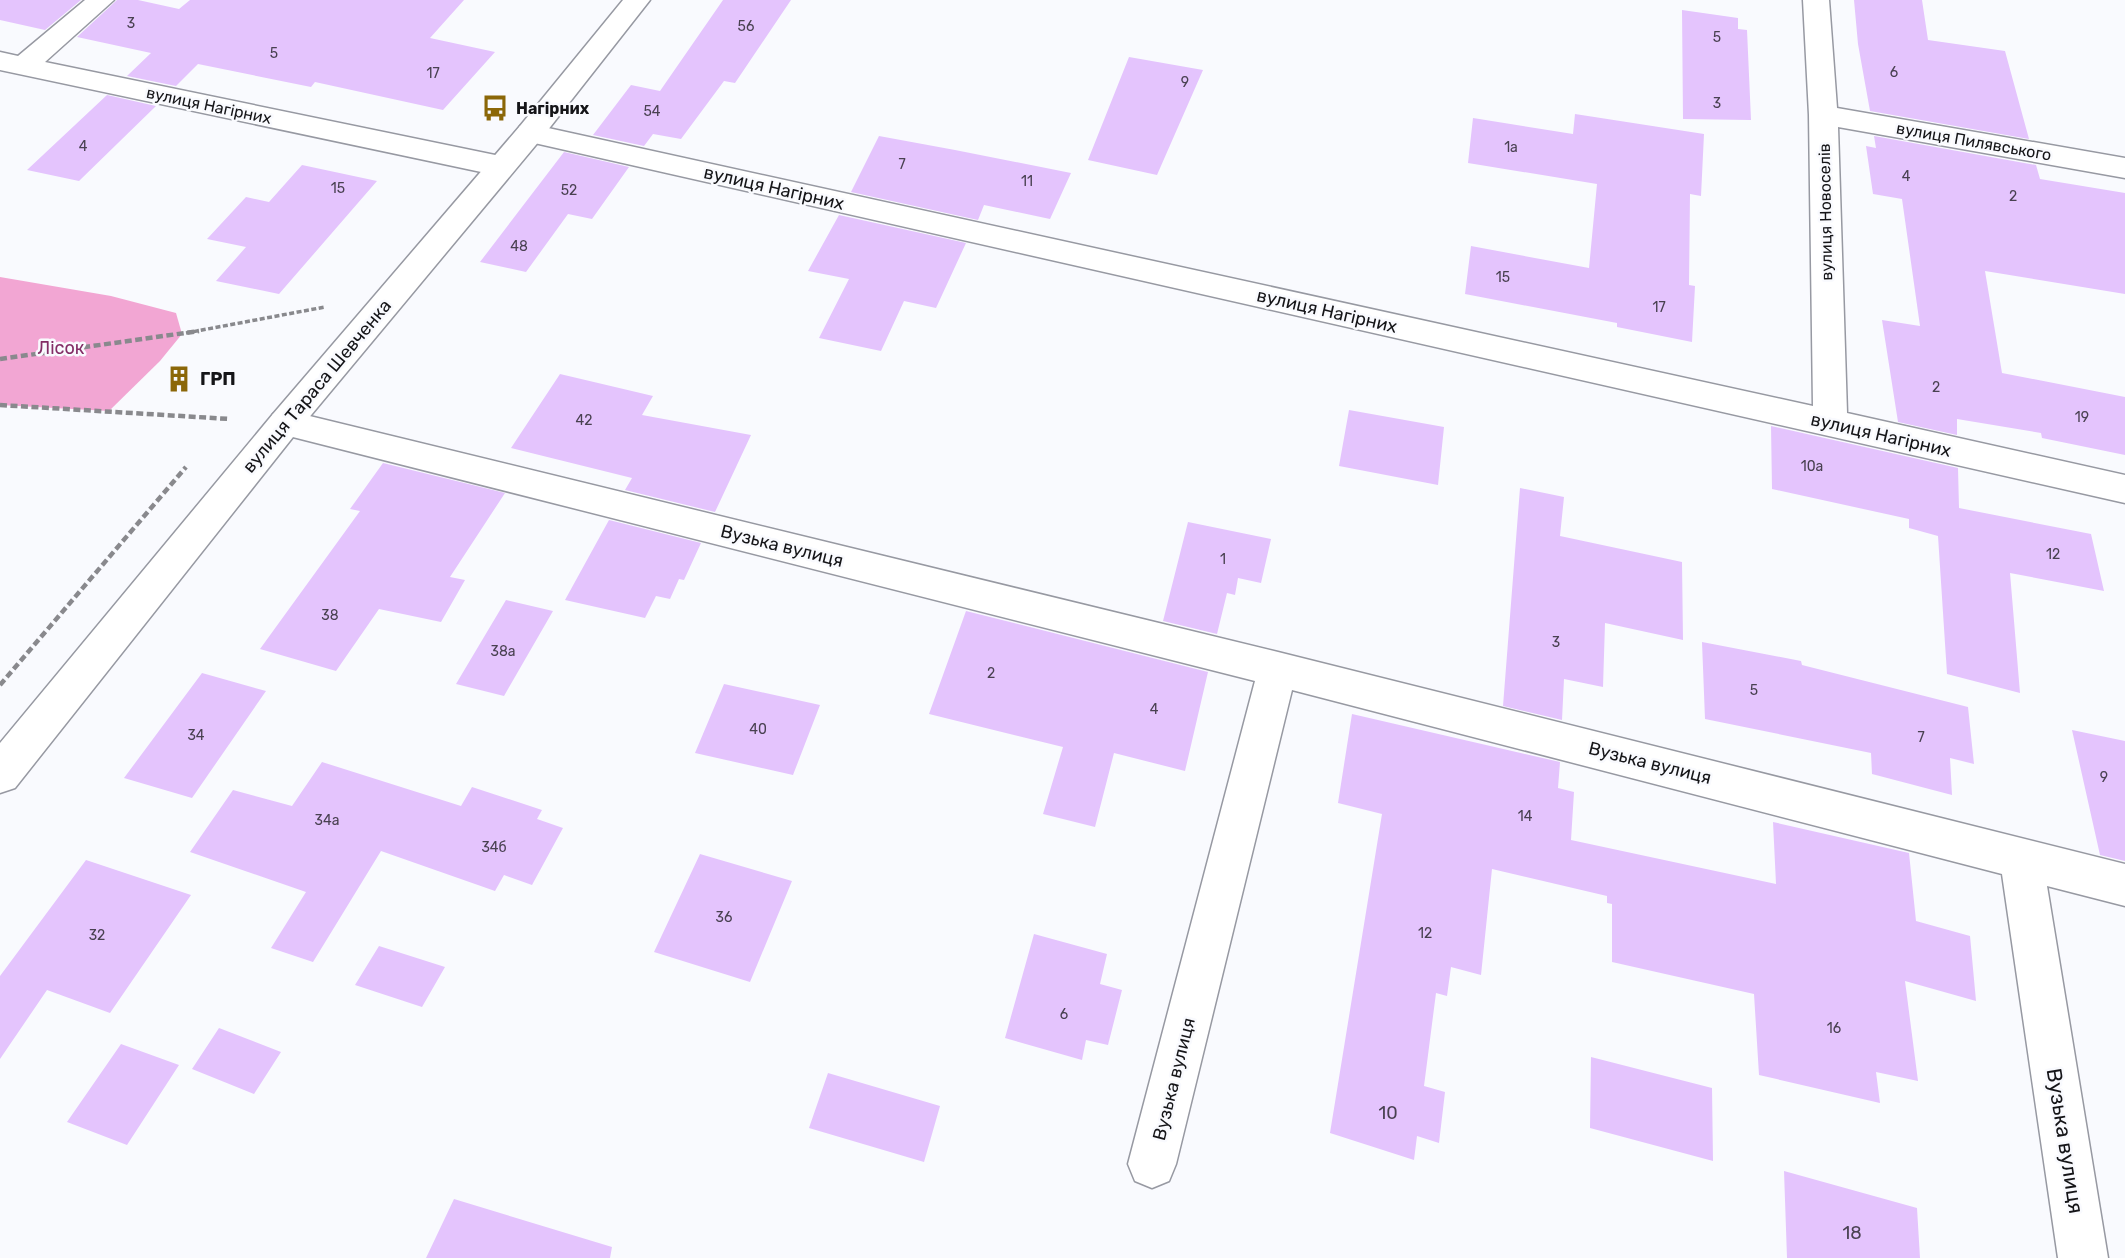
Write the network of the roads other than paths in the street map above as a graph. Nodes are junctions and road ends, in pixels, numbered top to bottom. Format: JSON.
{"nodes":[{"id":1,"x":102,"y":0,"type":"edge"},
{"id":2,"x":637,"y":0,"type":"edge"},
{"id":3,"x":1816,"y":0,"type":"edge"},
{"id":4,"x":12,"y":63,"type":"edge"},
{"id":5,"x":1823,"y":115,"type":"junction"},
{"id":6,"x":530,"y":133,"type":"junction"},
{"id":7,"x":500,"y":166,"type":"junction"},
{"id":8,"x":2125,"y":168,"type":"edge"},
{"id":9,"x":285,"y":423,"type":"junction"},
{"id":10,"x":1830,"y":423,"type":"junction"},
{"id":11,"x":2125,"y":489,"type":"edge"},
{"id":12,"x":1278,"y":668,"type":"junction"},
{"id":13,"x":0,"y":774,"type":"edge"},
{"id":14,"x":2021,"y":859,"type":"junction"},
{"id":15,"x":2125,"y":885,"type":"edge"},
{"id":16,"x":1152,"y":1164,"type":"dead end"},
{"id":17,"x":2083,"y":1258,"type":"edge"}],
"edges":[{"from":1,"to":4,"type":"street"},
{"from":2,"to":6,"type":"street","name":"вулиця Тараса Шевченка"},
{"from":3,"to":5,"type":"street","name":"вулиця Новоселів"},
{"from":4,"to":7,"type":"street","name":"вулиця Нагірних"},
{"from":5,"to":8,"type":"street","name":"вулиця Пилявського"},
{"from":5,"to":10,"type":"street","name":"вулиця Новоселів"},
{"from":6,"to":7,"type":"street","name":"вулиця Тараса Шевченка"},
{"from":6,"to":10,"type":"street","name":"вулиця Нагірних"},
{"from":7,"to":9,"type":"street","name":"вулиця Тараса Шевченка"},
{"from":9,"to":12,"type":"street","name":"Вузька вулиця"},
{"from":9,"to":13,"type":"street","name":"вулиця Тараса Шевченка"},
{"from":10,"to":11,"type":"street","name":"вулиця Нагірних"},
{"from":12,"to":14,"type":"street","name":"Вузька вулиця"},
{"from":12,"to":16,"type":"street","name":"Вузька вулиця"},
{"from":14,"to":15,"type":"street","name":"Вузька вулиця"},
{"from":14,"to":17,"type":"street","name":"Вузька вулиця"}]}
